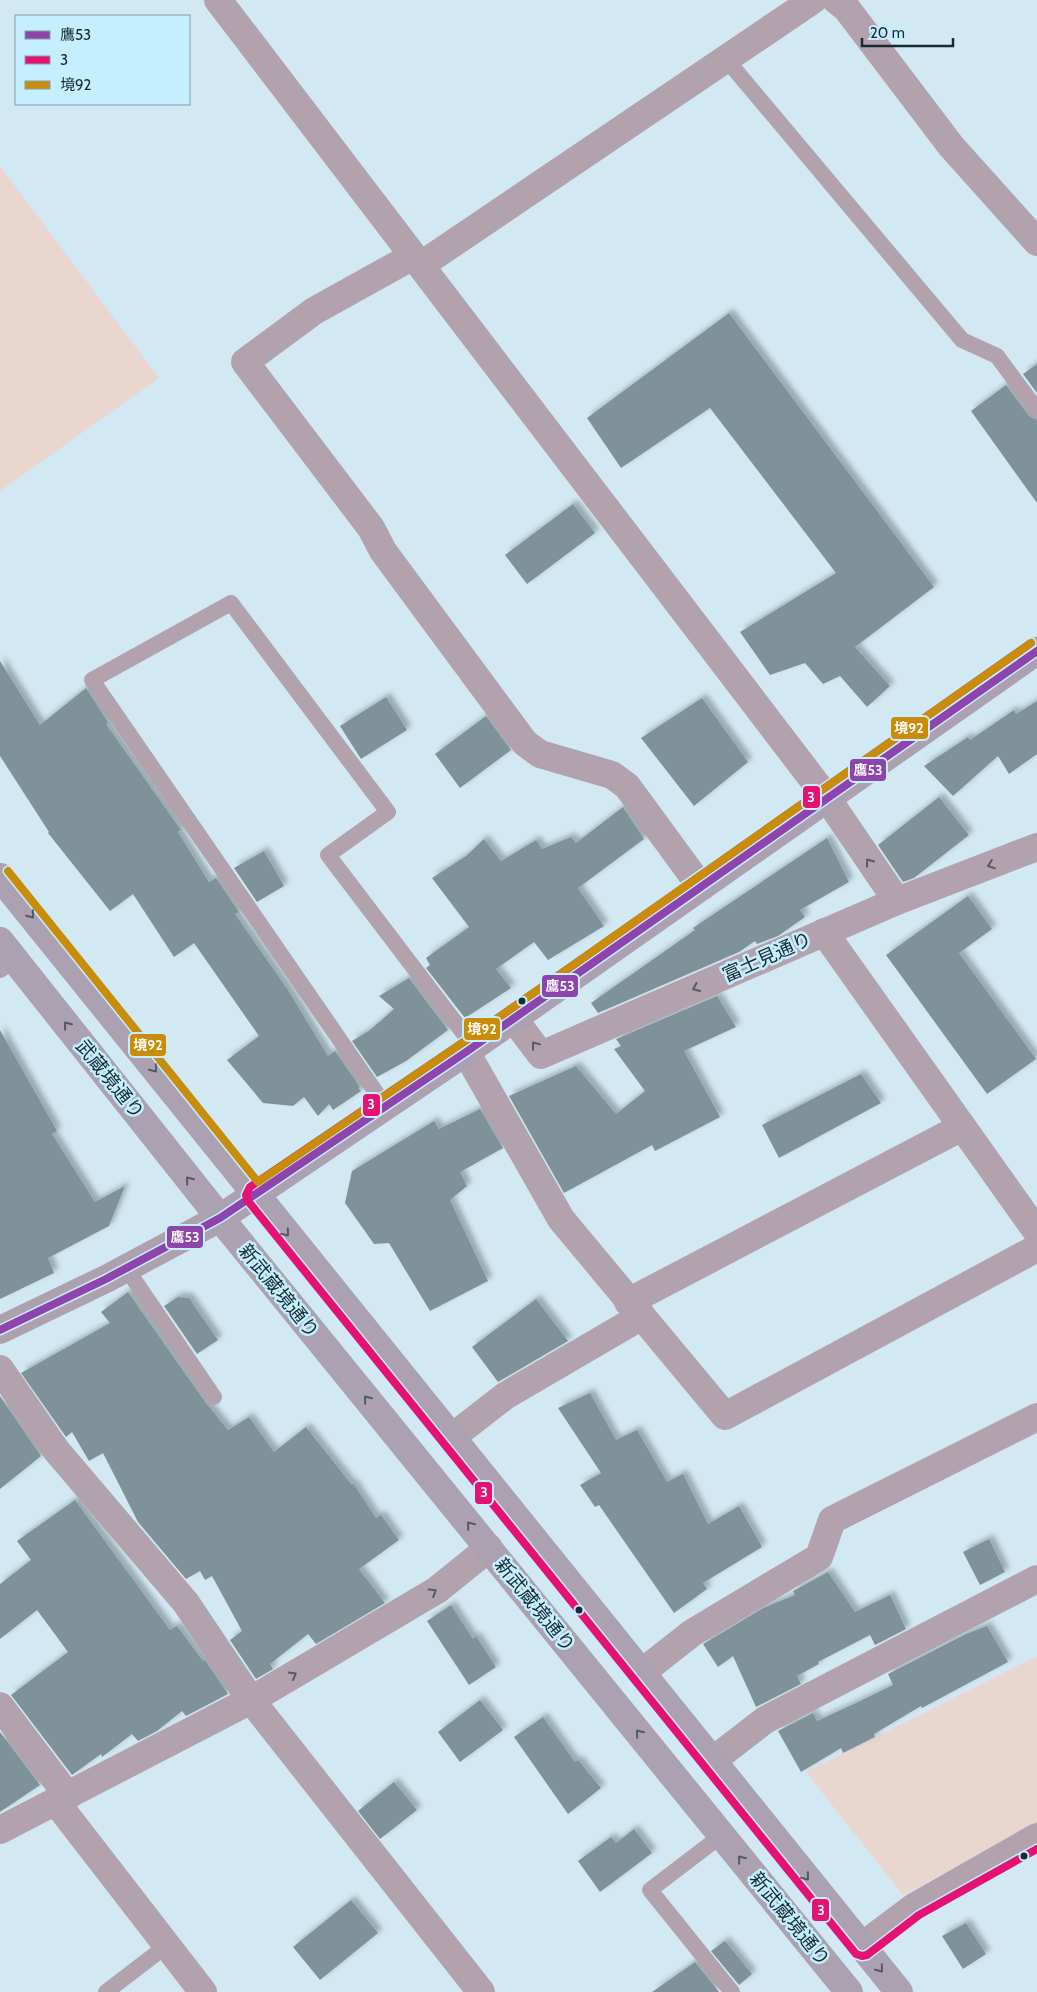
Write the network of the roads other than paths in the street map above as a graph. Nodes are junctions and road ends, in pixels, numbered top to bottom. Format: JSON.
{"nodes":[{"id":1,"x":813,"y":0,"type":"edge"},
{"id":2,"x":836,"y":0,"type":"edge"},
{"id":3,"x":226,"y":3,"type":"edge"},
{"id":4,"x":726,"y":59,"type":"junction"},
{"id":5,"x":1037,"y":242,"type":"edge"},
{"id":6,"x":417,"y":260,"type":"junction"},
{"id":7,"x":1037,"y":410,"type":"edge"},
{"id":8,"x":1037,"y":651,"type":"edge"},
{"id":9,"x":827,"y":798,"type":"junction"},
{"id":10,"x":1037,"y":848,"type":"edge"},
{"id":11,"x":0,"y":877,"type":"edge"},
{"id":12,"x":701,"y":887,"type":"junction"},
{"id":13,"x":897,"y":901,"type":"junction"},
{"id":14,"x":824,"y":932,"type":"junction"},
{"id":15,"x":5,"y":957,"type":"edge"},
{"id":16,"x":513,"y":1018,"type":"junction"},
{"id":17,"x":470,"y":1049,"type":"junction"},
{"id":18,"x":386,"y":1107,"type":"junction"},
{"id":19,"x":962,"y":1127,"type":"junction"},
{"id":20,"x":256,"y":1195,"type":"junction"},
{"id":21,"x":220,"y":1218,"type":"junction"},
{"id":22,"x":1037,"y":1232,"type":"edge"},
{"id":23,"x":1037,"y":1248,"type":"edge"},
{"id":24,"x":126,"y":1268,"type":"junction"},
{"id":25,"x":635,"y":1309,"type":"junction"},
{"id":26,"x":0,"y":1330,"type":"edge"},
{"id":27,"x":0,"y":1369,"type":"edge"},
{"id":28,"x":214,"y":1397,"type":"dead end"},
{"id":29,"x":1037,"y":1416,"type":"edge"},
{"id":30,"x":451,"y":1438,"type":"junction"},
{"id":31,"x":489,"y":1548,"type":"junction"},
{"id":32,"x":1037,"y":1579,"type":"edge"},
{"id":33,"x":641,"y":1673,"type":"junction"},
{"id":34,"x":251,"y":1700,"type":"junction"},
{"id":35,"x":0,"y":1706,"type":"edge"},
{"id":36,"x":712,"y":1761,"type":"junction"},
{"id":37,"x":62,"y":1799,"type":"junction"},
{"id":38,"x":0,"y":1830,"type":"edge"},
{"id":39,"x":722,"y":1835,"type":"junction"},
{"id":40,"x":1037,"y":1837,"type":"edge"},
{"id":41,"x":166,"y":1946,"type":"junction"},
{"id":42,"x":862,"y":1946,"type":"junction"},
{"id":43,"x":106,"y":1992,"type":"edge"},
{"id":44,"x":202,"y":1992,"type":"edge"},
{"id":45,"x":481,"y":1992,"type":"edge"},
{"id":46,"x":732,"y":1992,"type":"edge"},
{"id":47,"x":849,"y":1992,"type":"edge"},
{"id":48,"x":899,"y":1992,"type":"edge"}],
"edges":[{"from":1,"to":4,"type":"street"},
{"from":2,"to":5,"type":"street"},
{"from":3,"to":6,"type":"street"},
{"from":4,"to":6,"type":"street"},
{"from":4,"to":7,"type":"lane"},
{"from":6,"to":9,"type":"street"},
{"from":6,"to":12,"type":"street"},
{"from":8,"to":9,"type":"main road"},
{"from":9,"to":12,"type":"main road"},
{"from":13,"to":9,"type":"street","one_way":true},
{"from":10,"to":13,"type":"street","name":"富士見通り","one_way":true},
{"from":11,"to":20,"type":"main road","one_way":true},
{"from":12,"to":16,"type":"main road"},
{"from":13,"to":14,"type":"street","name":"富士見通り"},
{"from":14,"to":16,"type":"street","name":"富士見通り","one_way":true},
{"from":14,"to":19,"type":"street"},
{"from":21,"to":15,"type":"main road","name":"武蔵境通り","one_way":true},
{"from":16,"to":17,"type":"main road"},
{"from":17,"to":18,"type":"main road"},
{"from":17,"to":18,"type":"lane"},
{"from":17,"to":25,"type":"street"},
{"from":18,"to":20,"type":"main road"},
{"from":19,"to":22,"type":"street"},
{"from":19,"to":25,"type":"street"},
{"from":20,"to":21,"type":"main road"},
{"from":20,"to":30,"type":"main road","name":"新武蔵境通り","one_way":true},
{"from":21,"to":24,"type":"main road"},
{"from":31,"to":21,"type":"main road","name":"新武蔵境通り","one_way":true},
{"from":23,"to":25,"type":"street"},
{"from":24,"to":26,"type":"main road"},
{"from":24,"to":28,"type":"lane"},
{"from":25,"to":30,"type":"street"},
{"from":27,"to":34,"type":"street"},
{"from":29,"to":33,"type":"street"},
{"from":30,"to":33,"type":"main road","name":"新武蔵境通り"},
{"from":34,"to":31,"type":"street","one_way":true},
{"from":39,"to":31,"type":"main road","name":"新武蔵境通り","one_way":true},
{"from":32,"to":36,"type":"street"},
{"from":33,"to":36,"type":"main road","name":"新武蔵境通り"},
{"from":34,"to":37,"type":"street"},
{"from":34,"to":45,"type":"street"},
{"from":35,"to":37,"type":"street"},
{"from":36,"to":42,"type":"main road","name":"新武蔵境通り","one_way":true},
{"from":37,"to":38,"type":"street"},
{"from":37,"to":41,"type":"street"},
{"from":39,"to":46,"type":"lane"},
{"from":47,"to":39,"type":"main road","name":"新武蔵境通り","one_way":true},
{"from":40,"to":42,"type":"street"},
{"from":41,"to":43,"type":"lane"},
{"from":41,"to":44,"type":"street"},
{"from":42,"to":48,"type":"main road","name":"新武蔵境通り","one_way":true}]}
